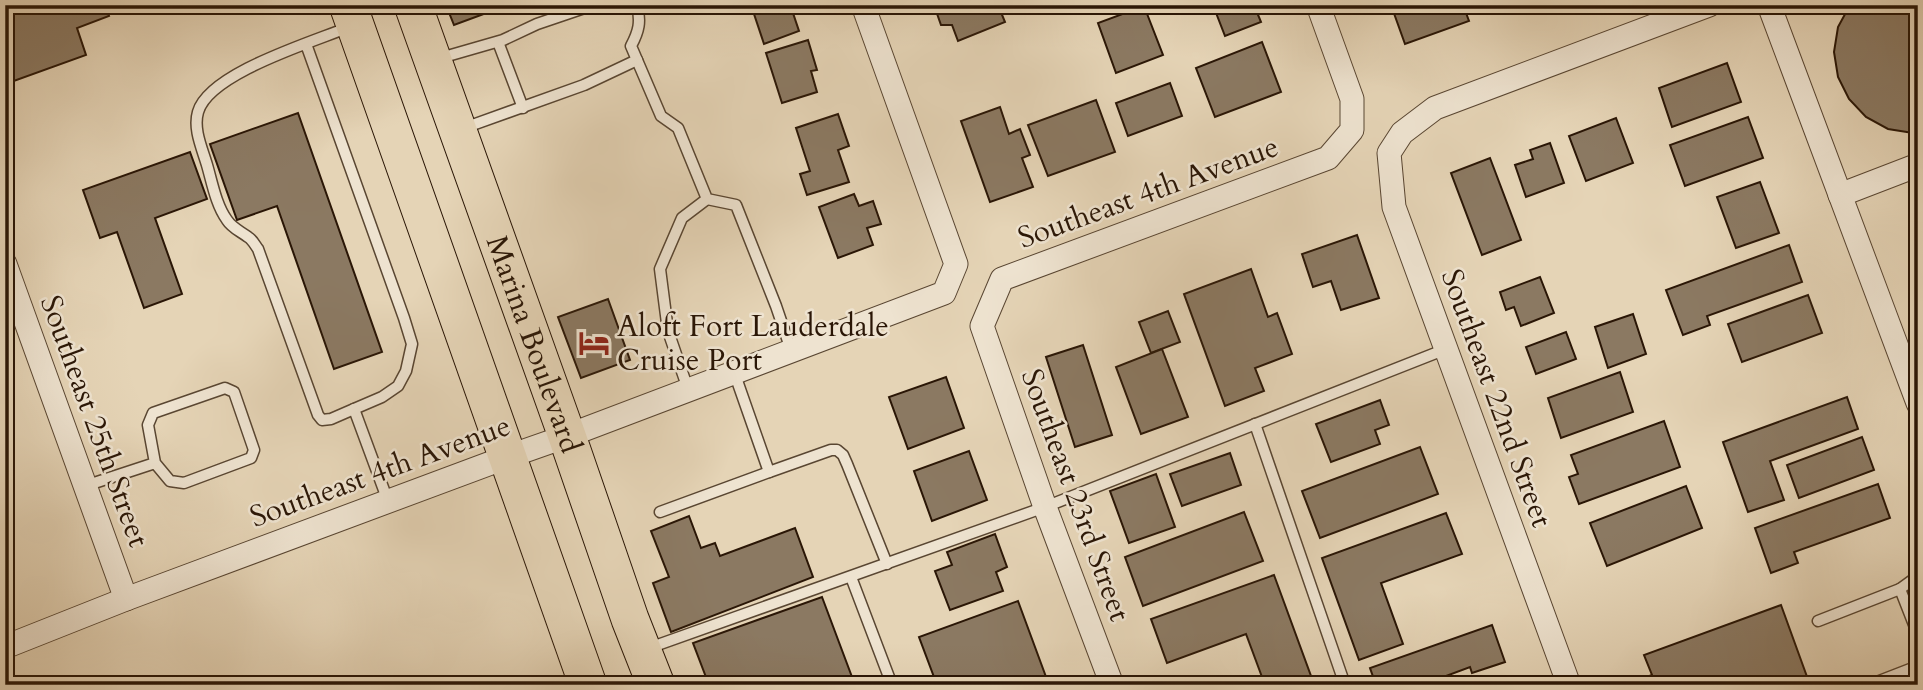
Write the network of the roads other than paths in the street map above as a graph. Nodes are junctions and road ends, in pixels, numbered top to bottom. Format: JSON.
{"nodes":[{"id":1,"x":413,"y":5,"type":"edge"},
{"id":2,"x":593,"y":5,"type":"edge"},
{"id":3,"x":637,"y":5,"type":"edge"},
{"id":4,"x":863,"y":5,"type":"edge"},
{"id":5,"x":1318,"y":5,"type":"edge"},
{"id":6,"x":1709,"y":5,"type":"edge"},
{"id":7,"x":1769,"y":5,"type":"edge"},
{"id":8,"x":351,"y":15,"type":"edge"},
{"id":9,"x":498,"y":42,"type":"junction"},
{"id":10,"x":306,"y":44,"type":"junction"},
{"id":11,"x":433,"y":61,"type":"junction"},
{"id":12,"x":637,"y":61,"type":"junction"},
{"id":13,"x":523,"y":108,"type":"junction"},
{"id":14,"x":458,"y":131,"type":"junction"},
{"id":15,"x":1918,"y":165,"type":"edge"},
{"id":16,"x":1840,"y":195,"type":"junction"},
{"id":17,"x":707,"y":199,"type":"junction"},
{"id":18,"x":5,"y":264,"type":"edge"},
{"id":19,"x":982,"y":326,"type":"joint"},
{"id":20,"x":1446,"y":349,"type":"junction"},
{"id":21,"x":791,"y":350,"type":"junction"},
{"id":22,"x":734,"y":372,"type":"junction"},
{"id":23,"x":688,"y":389,"type":"junction"},
{"id":24,"x":1918,"y":403,"type":"edge"},
{"id":25,"x":355,"y":409,"type":"junction"},
{"id":26,"x":1255,"y":424,"type":"junction"},
{"id":27,"x":567,"y":436,"type":"junction"},
{"id":28,"x":507,"y":457,"type":"junction"},
{"id":29,"x":155,"y":463,"type":"junction"},
{"id":30,"x":769,"y":472,"type":"junction"},
{"id":31,"x":85,"y":486,"type":"junction"},
{"id":32,"x":388,"y":501,"type":"junction"},
{"id":33,"x":1045,"y":507,"type":"junction"},
{"id":34,"x":660,"y":512,"type":"dead end"},
{"id":35,"x":887,"y":564,"type":"junction"},
{"id":36,"x":1918,"y":576,"type":"edge"},
{"id":37,"x":851,"y":577,"type":"junction"},
{"id":38,"x":1900,"y":589,"type":"junction"},
{"id":39,"x":126,"y":599,"type":"junction"},
{"id":40,"x":1818,"y":621,"type":"dead end"},
{"id":41,"x":1918,"y":635,"type":"edge"},
{"id":42,"x":5,"y":647,"type":"edge"},
{"id":43,"x":642,"y":650,"type":"junction"},
{"id":44,"x":1918,"y":666,"type":"edge"},
{"id":45,"x":588,"y":685,"type":"edge"},
{"id":46,"x":656,"y":685,"type":"edge"},
{"id":47,"x":892,"y":685,"type":"edge"},
{"id":48,"x":1112,"y":685,"type":"edge"},
{"id":49,"x":1345,"y":685,"type":"edge"},
{"id":50,"x":1569,"y":685,"type":"edge"},
{"id":51,"x":1870,"y":685,"type":"edge"}],
"edges":[{"from":1,"to":11,"type":"main road","name":"Marina Boulevard"},
{"from":2,"to":9,"type":"lane"},
{"from":3,"to":12,"type":"lane"},
{"from":4,"to":21,"type":"street","name":"Southeast 4th Avenue"},
{"from":5,"to":19,"type":"street","name":"Southeast 4th Avenue"},
{"from":6,"to":20,"type":"street","name":"Southeast 22nd Street"},
{"from":7,"to":16,"type":"street"},
{"from":8,"to":10,"type":"lane"},
{"from":8,"to":28,"type":"main road","name":"Marina Boulevard"},
{"from":9,"to":11,"type":"lane"},
{"from":9,"to":13,"type":"lane"},
{"from":10,"to":25,"type":"lane"},
{"from":10,"to":25,"type":"lane"},
{"from":11,"to":14,"type":"main road","name":"Marina Boulevard"},
{"from":12,"to":13,"type":"lane"},
{"from":12,"to":17,"type":"lane"},
{"from":13,"to":14,"type":"lane"},
{"from":14,"to":27,"type":"main road","name":"Marina Boulevard"},
{"from":15,"to":16,"type":"street"},
{"from":16,"to":24,"type":"street"},
{"from":17,"to":21,"type":"lane"},
{"from":17,"to":23,"type":"lane"},
{"from":18,"to":31,"type":"street","name":"Southeast 25th Street"},
{"from":19,"to":33,"type":"street","name":"Southeast 23rd Street"},
{"from":20,"to":26,"type":"lane"},
{"from":20,"to":50,"type":"street","name":"Southeast 22nd Street"},
{"from":21,"to":22,"type":"street","name":"Southeast 4th Avenue"},
{"from":22,"to":23,"type":"street","name":"Southeast 4th Avenue"},
{"from":22,"to":30,"type":"lane"},
{"from":23,"to":27,"type":"street","name":"Southeast 4th Avenue"},
{"from":25,"to":32,"type":"lane"},
{"from":26,"to":33,"type":"lane"},
{"from":26,"to":49,"type":"lane"},
{"from":27,"to":28,"type":"street","name":"Southeast 4th Avenue"},
{"from":27,"to":43,"type":"main road","name":"Marina Boulevard"},
{"from":28,"to":32,"type":"street","name":"Southeast 4th Avenue"},
{"from":28,"to":45,"type":"main road","name":"Marina Boulevard"},
{"from":29,"to":29,"type":"lane"},
{"from":29,"to":31,"type":"lane"},
{"from":30,"to":34,"type":"lane"},
{"from":30,"to":35,"type":"lane"},
{"from":31,"to":39,"type":"street","name":"Southeast 25th Street"},
{"from":32,"to":39,"type":"street","name":"Southeast 4th Avenue"},
{"from":33,"to":35,"type":"lane"},
{"from":33,"to":48,"type":"street","name":"Southeast 23rd Street"},
{"from":35,"to":37,"type":"lane"},
{"from":36,"to":38,"type":"lane"},
{"from":37,"to":43,"type":"lane"},
{"from":37,"to":47,"type":"lane"},
{"from":38,"to":40,"type":"lane"},
{"from":38,"to":41,"type":"lane"},
{"from":39,"to":42,"type":"street","name":"Southeast 4th Avenue"},
{"from":43,"to":46,"type":"main road","name":"Marina Boulevard"},
{"from":44,"to":51,"type":"lane"}]}
